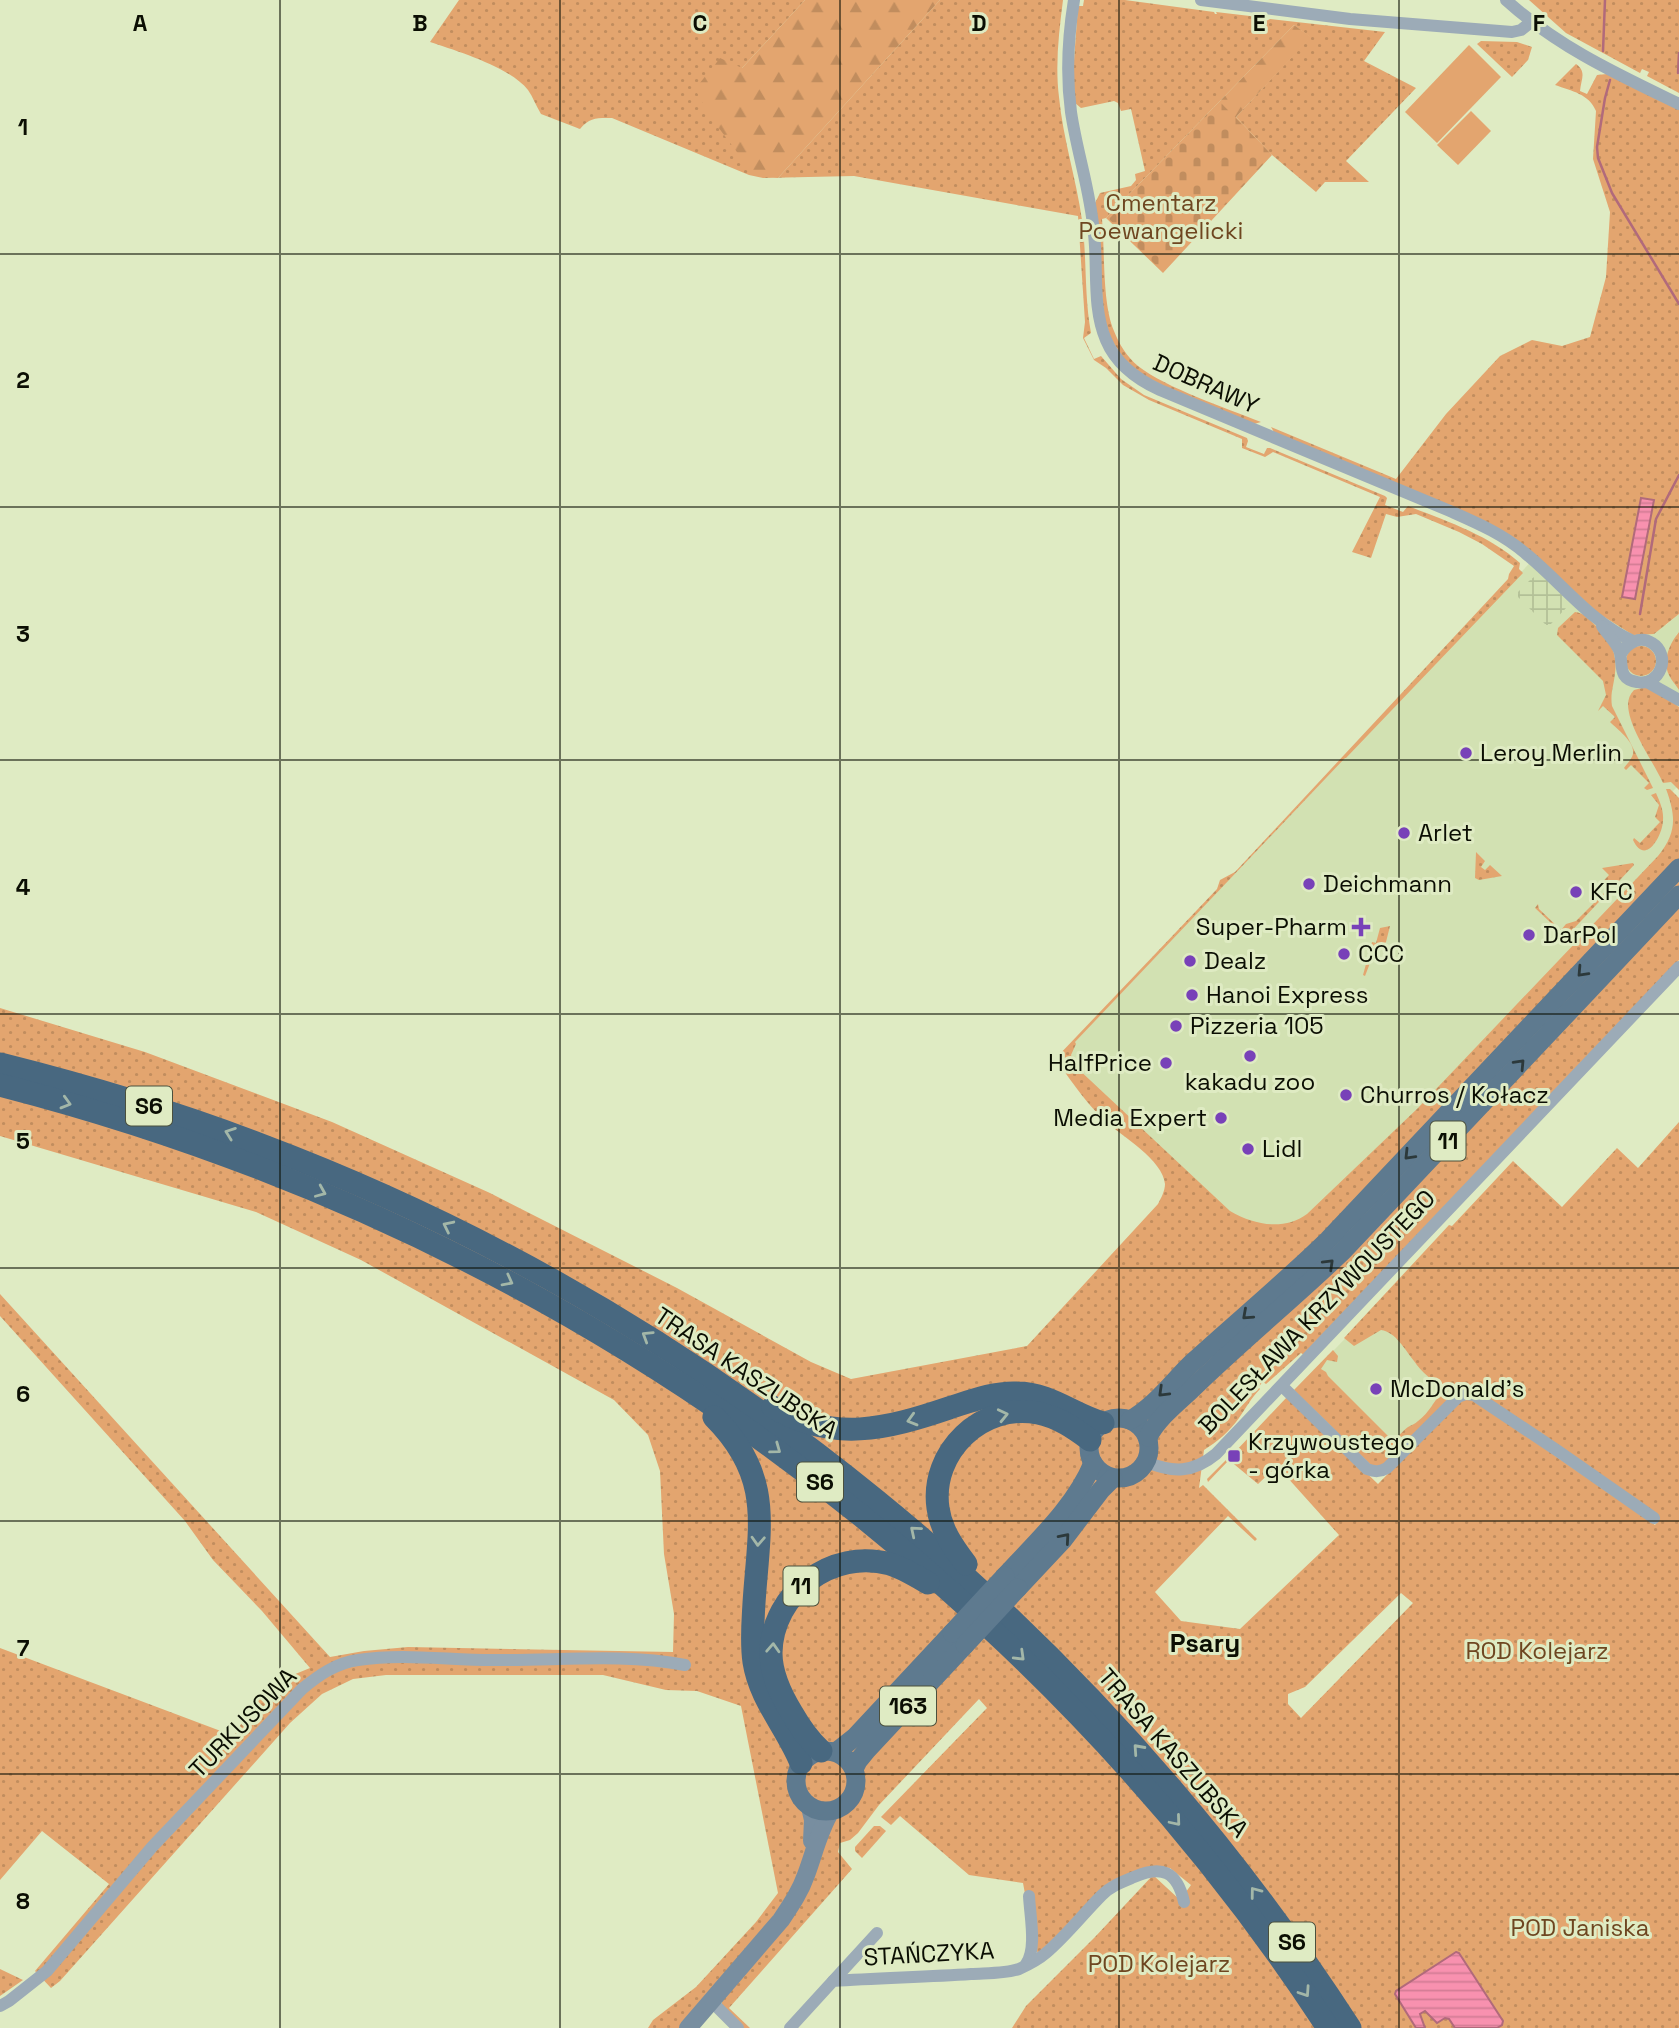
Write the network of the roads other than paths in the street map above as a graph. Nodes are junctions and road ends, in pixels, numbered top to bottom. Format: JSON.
{"nodes":[{"id":1,"x":1074,"y":0,"type":"edge"},
{"id":2,"x":1200,"y":0,"type":"edge"},
{"id":3,"x":1506,"y":0,"type":"edge"},
{"id":4,"x":1531,"y":22,"type":"junction"},
{"id":5,"x":1679,"y":104,"type":"edge"},
{"id":6,"x":1598,"y":620,"type":"junction"},
{"id":7,"x":1633,"y":641,"type":"junction"},
{"id":8,"x":1621,"y":654,"type":"junction"},
{"id":9,"x":1661,"y":668,"type":"junction"},
{"id":10,"x":1647,"y":682,"type":"junction"},
{"id":11,"x":1679,"y":699,"type":"edge"},
{"id":12,"x":1679,"y":869,"type":"edge"},
{"id":13,"x":1679,"y":895,"type":"edge"},
{"id":14,"x":1679,"y":967,"type":"edge"},
{"id":15,"x":0,"y":1064,"type":"edge"},
{"id":16,"x":0,"y":1085,"type":"edge"},
{"id":17,"x":659,"y":1369,"type":"junction"},
{"id":18,"x":704,"y":1373,"type":"junction"},
{"id":19,"x":1282,"y":1385,"type":"junction"},
{"id":20,"x":1130,"y":1420,"type":"junction"},
{"id":21,"x":1096,"y":1431,"type":"junction"},
{"id":22,"x":1148,"y":1437,"type":"junction"},
{"id":23,"x":1147,"y":1462,"type":"junction"},
{"id":24,"x":1093,"y":1463,"type":"junction"},
{"id":25,"x":1113,"y":1478,"type":"junction"},
{"id":26,"x":1654,"y":1518,"type":"dead end"},
{"id":27,"x":1012,"y":1582,"type":"junction"},
{"id":28,"x":970,"y":1609,"type":"junction"},
{"id":29,"x":1002,"y":1610,"type":"junction"},
{"id":30,"x":959,"y":1639,"type":"junction"},
{"id":31,"x":685,"y":1665,"type":"dead end"},
{"id":32,"x":829,"y":1752,"type":"junction"},
{"id":33,"x":801,"y":1763,"type":"junction"},
{"id":34,"x":854,"y":1769,"type":"junction"},
{"id":35,"x":810,"y":1807,"type":"junction"},
{"id":36,"x":831,"y":1811,"type":"junction"},
{"id":37,"x":810,"y":1862,"type":"junction"},
{"id":38,"x":1029,"y":1896,"type":"dead end"},
{"id":39,"x":1184,"y":1902,"type":"dead end"},
{"id":40,"x":877,"y":1933,"type":"dead end"},
{"id":41,"x":1026,"y":1965,"type":"junction"},
{"id":42,"x":833,"y":1981,"type":"junction"},
{"id":43,"x":711,"y":2001,"type":"junction"},
{"id":44,"x":0,"y":2006,"type":"edge"},
{"id":45,"x":688,"y":2028,"type":"edge"},
{"id":46,"x":737,"y":2028,"type":"edge"},
{"id":47,"x":790,"y":2028,"type":"edge"},
{"id":48,"x":1328,"y":2028,"type":"edge"},
{"id":49,"x":1350,"y":2028,"type":"edge"}],
"edges":[{"from":1,"to":6,"type":"street","name":"DOBRAWY"},
{"from":2,"to":4,"type":"street"},
{"from":3,"to":4,"type":"street"},
{"from":4,"to":5,"type":"street"},
{"from":6,"to":7,"type":"street","name":"DOBRAWY"},
{"from":6,"to":8,"type":"street","name":"DOBRAWY"},
{"from":7,"to":8,"type":"street"},
{"from":7,"to":9,"type":"street","name":"DOBRAWY"},
{"from":8,"to":10,"type":"street","name":"DOBRAWY"},
{"from":9,"to":10,"type":"street"},
{"from":9,"to":11,"type":"street","name":"DOBRAWY"},
{"from":10,"to":11,"type":"street","name":"DOBRAWY"},
{"from":12,"to":20,"type":"main road","number":"11","one_way":true},
{"from":22,"to":13,"type":"main road","number":"11","one_way":true},
{"from":14,"to":19,"type":"street","name":"BOLESŁAWA KRZYWOUSTEGO"},
{"from":18,"to":15,"type":"highway","name":"TRASA KASZUBSKA","number":"S6","one_way":true},
{"from":16,"to":17,"type":"highway","name":"TRASA KASZUBSKA","number":"S6","one_way":true},
{"from":17,"to":28,"type":"highway","name":"TRASA KASZUBSKA","number":"S6","one_way":true},
{"from":17,"to":33,"type":"highway","one_way":true},
{"from":21,"to":18,"type":"highway","one_way":true},
{"from":29,"to":18,"type":"highway","name":"TRASA KASZUBSKA","number":"S6","one_way":true},
{"from":19,"to":23,"type":"street","name":"BOLESŁAWA KRZYWOUSTEGO"},
{"from":19,"to":26,"type":"street"},
{"from":20,"to":21,"type":"main road"},
{"from":20,"to":22,"type":"main road"},
{"from":21,"to":24,"type":"main road"},
{"from":29,"to":21,"type":"highway","one_way":true},
{"from":22,"to":23,"type":"main road"},
{"from":23,"to":25,"type":"main road"},
{"from":24,"to":25,"type":"main road"},
{"from":24,"to":27,"type":"main road"},
{"from":27,"to":25,"type":"main road","one_way":true},
{"from":27,"to":30,"type":"main road","bridge":true},
{"from":32,"to":28,"type":"highway","number":"11","one_way":true},
{"from":28,"to":48,"type":"highway","name":"TRASA KASZUBSKA","number":"S6","one_way":true},
{"from":49,"to":29,"type":"highway","name":"TRASA KASZUBSKA","number":"S6","one_way":true},
{"from":30,"to":32,"type":"main road"},
{"from":30,"to":34,"type":"main road","number":"163"},
{"from":31,"to":44,"type":"street","name":"TURKUSOWA"},
{"from":32,"to":33,"type":"main road"},
{"from":32,"to":34,"type":"main road"},
{"from":33,"to":35,"type":"main road","number":"163"},
{"from":34,"to":36,"type":"main road","number":"163"},
{"from":35,"to":36,"type":"main road"},
{"from":35,"to":37,"type":"main road","number":"163"},
{"from":36,"to":37,"type":"main road","number":"163"},
{"from":37,"to":43,"type":"main road","number":"163"},
{"from":38,"to":41,"type":"street","name":"STAŃCZYKA"},
{"from":39,"to":41,"type":"street","name":"STAŃCZYKA"},
{"from":40,"to":42,"type":"street","name":"STAŃCZYKA"},
{"from":41,"to":42,"type":"street","name":"STAŃCZYKA"},
{"from":42,"to":47,"type":"street","name":"STAŃCZYKA"},
{"from":43,"to":45,"type":"main road","number":"163"},
{"from":43,"to":46,"type":"street"}]}
